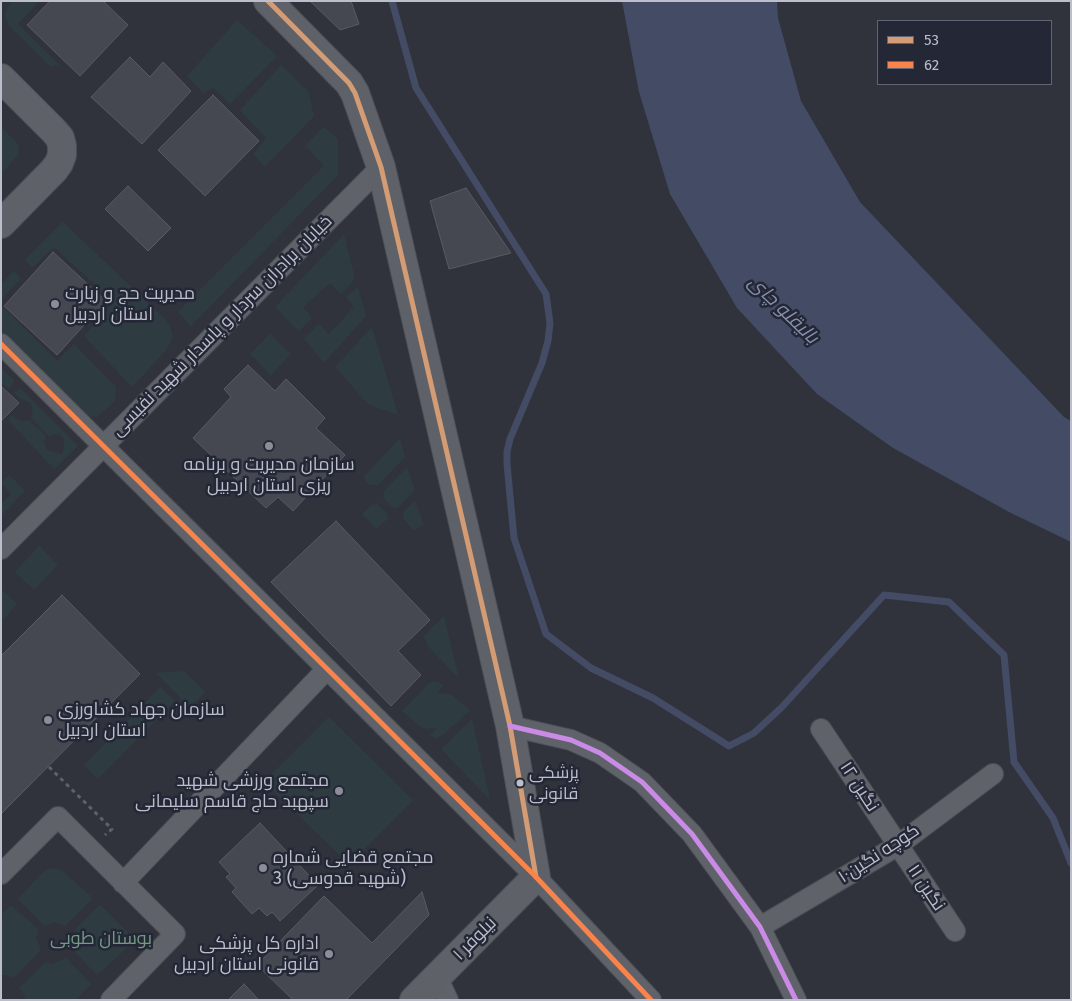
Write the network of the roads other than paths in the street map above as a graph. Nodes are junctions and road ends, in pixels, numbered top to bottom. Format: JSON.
{"nodes":[{"id":1,"x":268,"y":1,"type":"edge"},
{"id":2,"x":1,"y":78,"type":"edge"},
{"id":3,"x":380,"y":167,"type":"junction"},
{"id":4,"x":1,"y":224,"type":"edge"},
{"id":5,"x":1,"y":344,"type":"edge"},
{"id":6,"x":104,"y":446,"type":"junction"},
{"id":7,"x":1,"y":549,"type":"edge"},
{"id":8,"x":327,"y":669,"type":"junction"},
{"id":9,"x":510,"y":726,"type":"junction"},
{"id":10,"x":820,"y":729,"type":"dead end"},
{"id":11,"x":993,"y":774,"type":"dead end"},
{"id":12,"x":897,"y":846,"type":"junction"},
{"id":13,"x":1,"y":874,"type":"edge"},
{"id":14,"x":536,"y":877,"type":"junction"},
{"id":15,"x":123,"y":883,"type":"junction"},
{"id":16,"x":760,"y":927,"type":"junction"},
{"id":17,"x":955,"y":931,"type":"dead end"},
{"id":18,"x":442,"y":988,"type":"edge"},
{"id":19,"x":110,"y":1000,"type":"edge"},
{"id":20,"x":414,"y":1000,"type":"edge"},
{"id":21,"x":651,"y":1000,"type":"edge"},
{"id":22,"x":796,"y":1000,"type":"edge"}],
"edges":[{"from":1,"to":3,"type":"street"},
{"from":2,"to":4,"type":"street"},
{"from":3,"to":6,"type":"street","name":"خیابان برادران سردار و پاسدار شهید نفیسی"},
{"from":3,"to":9,"type":"street"},
{"from":5,"to":6,"type":"street"},
{"from":6,"to":7,"type":"street","name":"خیابان برادران سردار و پاسدار شهید نفیسی"},
{"from":6,"to":8,"type":"street"},
{"from":8,"to":14,"type":"street"},
{"from":8,"to":15,"type":"street"},
{"from":9,"to":14,"type":"street"},
{"from":9,"to":16,"type":"street"},
{"from":10,"to":12,"type":"street","name":"نگین ۱۲"},
{"from":11,"to":12,"type":"street","name":"کوچه نگین۱۰"},
{"from":12,"to":16,"type":"street","name":"کوچه نگین۱۰"},
{"from":12,"to":17,"type":"street","name":"نگین ۱۱"},
{"from":13,"to":15,"type":"street"},
{"from":14,"to":18,"type":"street","name":"نیلوفر ۱"},
{"from":14,"to":21,"type":"street"},
{"from":15,"to":19,"type":"street"},
{"from":16,"to":22,"type":"street"},
{"from":18,"to":20,"type":"street","name":"نیلوفر ۱"}]}
